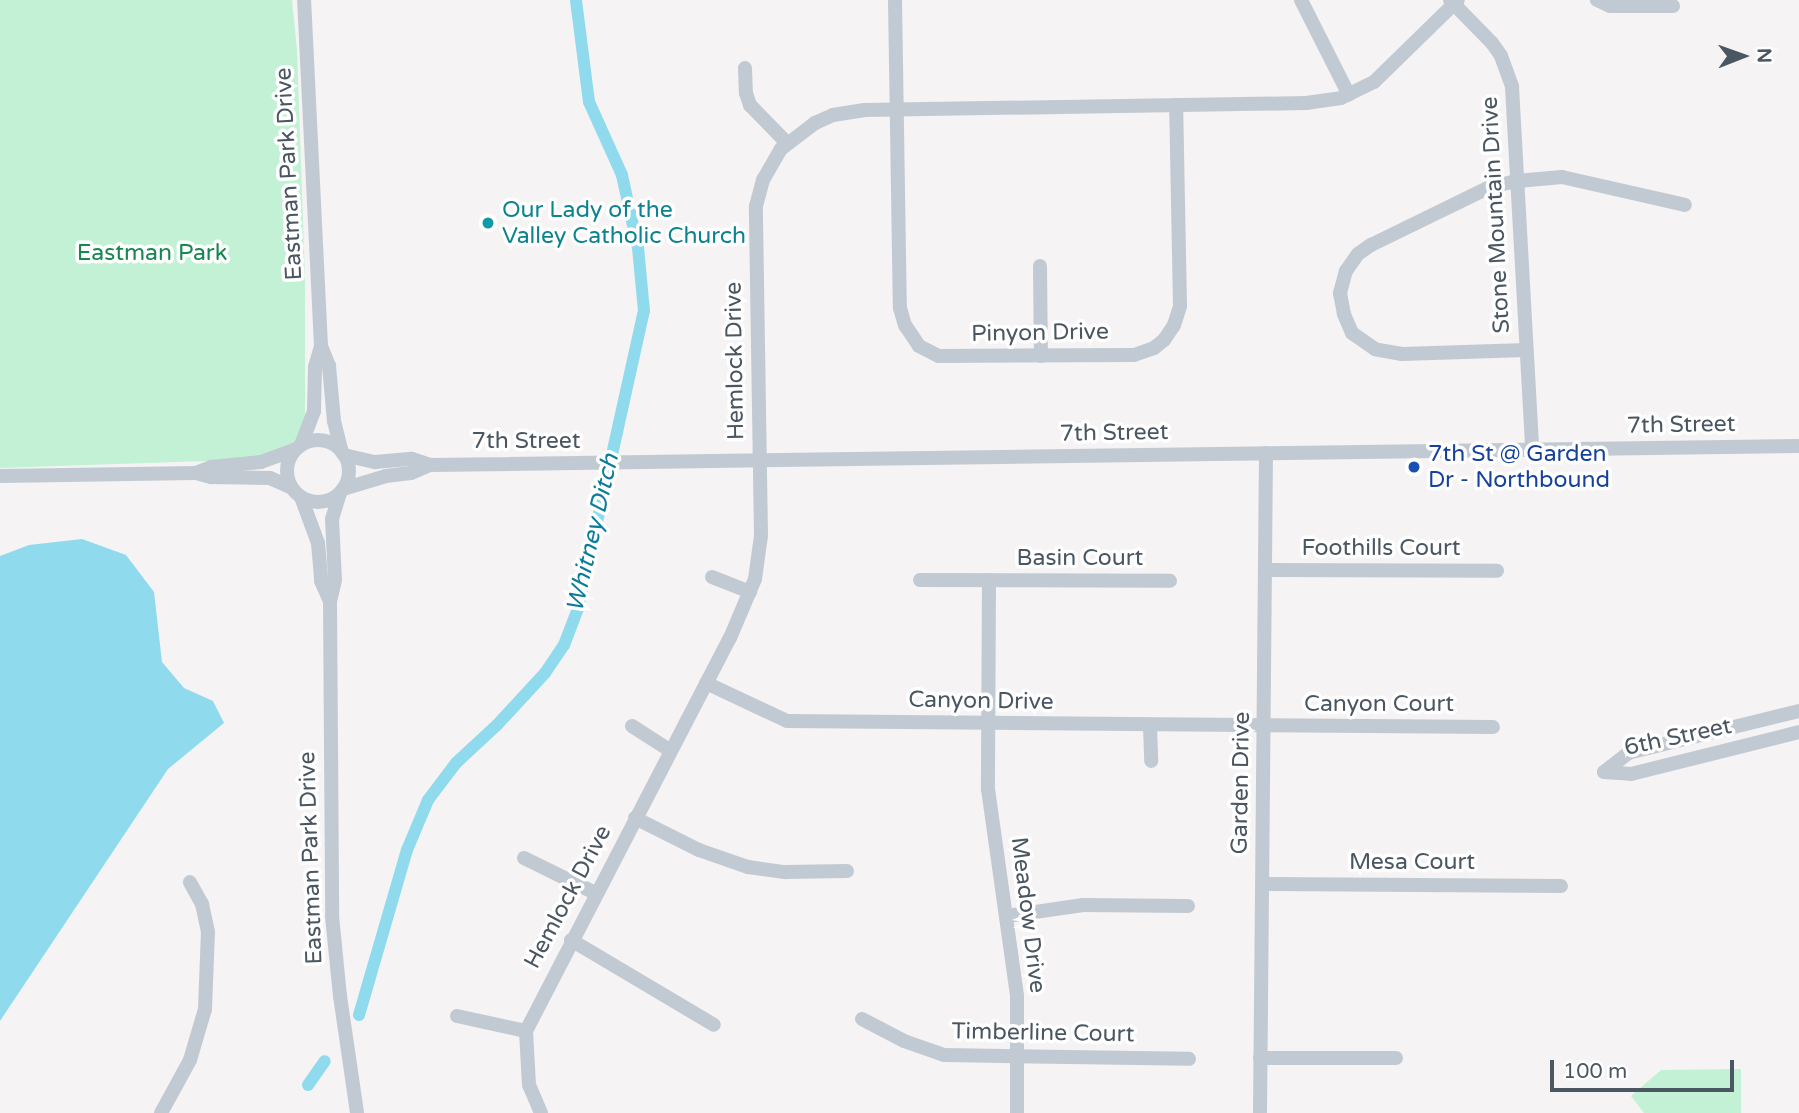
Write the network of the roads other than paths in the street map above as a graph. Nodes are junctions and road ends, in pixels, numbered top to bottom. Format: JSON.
{"nodes":[{"id":1,"x":304,"y":0,"type":"edge"},
{"id":2,"x":895,"y":0,"type":"edge"},
{"id":3,"x":1301,"y":0,"type":"edge"},
{"id":4,"x":1597,"y":0,"type":"edge"},
{"id":5,"x":1454,"y":1,"type":"edge"},
{"id":6,"x":1673,"y":6,"type":"dead end"},
{"id":7,"x":745,"y":68,"type":"dead end"},
{"id":8,"x":1349,"y":95,"type":"junction"},
{"id":9,"x":1176,"y":105,"type":"junction"},
{"id":10,"x":898,"y":109,"type":"junction"},
{"id":11,"x":787,"y":143,"type":"junction"},
{"id":12,"x":1517,"y":181,"type":"junction"},
{"id":13,"x":1685,"y":205,"type":"dead end"},
{"id":14,"x":1040,"y":266,"type":"dead end"},
{"id":15,"x":321,"y":346,"type":"junction"},
{"id":16,"x":1526,"y":350,"type":"junction"},
{"id":17,"x":1041,"y":356,"type":"junction"},
{"id":18,"x":1799,"y":446,"type":"edge"},
{"id":19,"x":299,"y":447,"type":"junction"},
{"id":20,"x":1532,"y":450,"type":"junction"},
{"id":21,"x":343,"y":453,"type":"junction"},
{"id":22,"x":1266,"y":453,"type":"junction"},
{"id":23,"x":759,"y":462,"type":"junction"},
{"id":24,"x":430,"y":465,"type":"junction"},
{"id":25,"x":196,"y":472,"type":"junction"},
{"id":26,"x":0,"y":476,"type":"edge"},
{"id":27,"x":341,"y":491,"type":"junction"},
{"id":28,"x":296,"y":492,"type":"junction"},
{"id":29,"x":1266,"y":570,"type":"junction"},
{"id":30,"x":1497,"y":571,"type":"dead end"},
{"id":31,"x":712,"y":577,"type":"dead end"},
{"id":32,"x":920,"y":580,"type":"dead end"},
{"id":33,"x":989,"y":580,"type":"junction"},
{"id":34,"x":1170,"y":582,"type":"dead end"},
{"id":35,"x":750,"y":592,"type":"junction"},
{"id":36,"x":330,"y":601,"type":"junction"},
{"id":37,"x":706,"y":683,"type":"junction"},
{"id":38,"x":1799,"y":711,"type":"edge"},
{"id":39,"x":988,"y":724,"type":"junction"},
{"id":40,"x":632,"y":726,"type":"dead end"},
{"id":41,"x":1150,"y":726,"type":"junction"},
{"id":42,"x":1265,"y":727,"type":"junction"},
{"id":43,"x":1493,"y":727,"type":"dead end"},
{"id":44,"x":1799,"y":732,"type":"edge"},
{"id":45,"x":671,"y":751,"type":"junction"},
{"id":46,"x":1151,"y":761,"type":"dead end"},
{"id":47,"x":635,"y":818,"type":"junction"},
{"id":48,"x":524,"y":858,"type":"dead end"},
{"id":49,"x":847,"y":871,"type":"dead end"},
{"id":50,"x":190,"y":882,"type":"dead end"},
{"id":51,"x":1262,"y":884,"type":"junction"},
{"id":52,"x":1561,"y":886,"type":"dead end"},
{"id":53,"x":596,"y":893,"type":"junction"},
{"id":54,"x":1188,"y":906,"type":"dead end"},
{"id":55,"x":1007,"y":916,"type":"junction"},
{"id":56,"x":571,"y":940,"type":"junction"},
{"id":57,"x":457,"y":1016,"type":"dead end"},
{"id":58,"x":862,"y":1019,"type":"dead end"},
{"id":59,"x":714,"y":1025,"type":"dead end"},
{"id":60,"x":526,"y":1031,"type":"junction"},
{"id":61,"x":1018,"y":1057,"type":"junction"},
{"id":62,"x":1260,"y":1058,"type":"junction"},
{"id":63,"x":1396,"y":1058,"type":"dead end"},
{"id":64,"x":1189,"y":1059,"type":"dead end"},
{"id":65,"x":161,"y":1113,"type":"edge"},
{"id":66,"x":357,"y":1113,"type":"edge"},
{"id":67,"x":541,"y":1113,"type":"edge"},
{"id":68,"x":1017,"y":1113,"type":"edge"},
{"id":69,"x":1260,"y":1113,"type":"edge"}],
"edges":[{"from":1,"to":15,"type":"street","name":"Eastman Park Drive"},
{"from":2,"to":10,"type":"street","name":"Pinyon Drive"},
{"from":3,"to":8,"type":"street"},
{"from":4,"to":6,"type":"street"},
{"from":5,"to":8,"type":"street","name":"Hemlock Drive"},
{"from":5,"to":12,"type":"street","name":"Stone Mountain Drive"},
{"from":7,"to":11,"type":"street"},
{"from":8,"to":9,"type":"street","name":"Hemlock Drive"},
{"from":9,"to":10,"type":"street","name":"Hemlock Drive"},
{"from":9,"to":17,"type":"street","name":"Pinyon Drive"},
{"from":10,"to":11,"type":"street","name":"Hemlock Drive"},
{"from":10,"to":17,"type":"street","name":"Pinyon Drive"},
{"from":11,"to":23,"type":"street","name":"Hemlock Drive"},
{"from":12,"to":13,"type":"street"},
{"from":12,"to":16,"type":"street","name":"Stone Mountain Drive"},
{"from":12,"to":16,"type":"street"},
{"from":14,"to":17,"type":"street"},
{"from":15,"to":19,"type":"street","name":"Eastman Park Drive"},
{"from":15,"to":21,"type":"street","name":"Eastman Park Drive"},
{"from":16,"to":20,"type":"street","name":"Stone Mountain Drive"},
{"from":18,"to":20,"type":"street","name":"7th Street"},
{"from":19,"to":21,"type":"street"},
{"from":19,"to":25,"type":"street"},
{"from":19,"to":28,"type":"street"},
{"from":20,"to":22,"type":"street","name":"7th Street"},
{"from":21,"to":24,"type":"street","name":"7th Street"},
{"from":21,"to":27,"type":"street"},
{"from":22,"to":23,"type":"street","name":"7th Street"},
{"from":22,"to":29,"type":"street","name":"Garden Drive"},
{"from":23,"to":24,"type":"street","name":"7th Street"},
{"from":23,"to":35,"type":"street","name":"Hemlock Drive"},
{"from":24,"to":27,"type":"street","name":"7th Street"},
{"from":25,"to":26,"type":"street"},
{"from":25,"to":28,"type":"street"},
{"from":27,"to":28,"type":"street"},
{"from":27,"to":36,"type":"street","name":"Eastman Park Drive"},
{"from":28,"to":36,"type":"street","name":"Eastman Park Drive"},
{"from":29,"to":30,"type":"street","name":"Foothills Court"},
{"from":29,"to":42,"type":"street","name":"Garden Drive"},
{"from":31,"to":35,"type":"street"},
{"from":32,"to":33,"type":"street","name":"Basin Court"},
{"from":33,"to":34,"type":"street","name":"Basin Court"},
{"from":33,"to":39,"type":"street","name":"Basin Court"},
{"from":35,"to":37,"type":"street","name":"Hemlock Drive"},
{"from":36,"to":66,"type":"street","name":"Eastman Park Drive"},
{"from":37,"to":39,"type":"street","name":"Canyon Drive"},
{"from":37,"to":45,"type":"street","name":"Hemlock Drive"},
{"from":38,"to":44,"type":"street","name":"6th Street"},
{"from":39,"to":41,"type":"street","name":"Canyon Drive"},
{"from":39,"to":55,"type":"street","name":"Meadow Drive"},
{"from":40,"to":45,"type":"street"},
{"from":41,"to":42,"type":"street","name":"Canyon Drive"},
{"from":41,"to":46,"type":"street"},
{"from":42,"to":43,"type":"street","name":"Canyon Court"},
{"from":42,"to":51,"type":"street","name":"Garden Drive"},
{"from":45,"to":47,"type":"street","name":"Hemlock Drive"},
{"from":47,"to":49,"type":"street"},
{"from":47,"to":53,"type":"street","name":"Hemlock Drive"},
{"from":48,"to":53,"type":"street"},
{"from":50,"to":65,"type":"street"},
{"from":51,"to":52,"type":"street","name":"Mesa Court"},
{"from":51,"to":62,"type":"street","name":"Garden Drive"},
{"from":53,"to":56,"type":"street","name":"Hemlock Drive"},
{"from":54,"to":55,"type":"street"},
{"from":55,"to":61,"type":"street","name":"Meadow Drive"},
{"from":56,"to":59,"type":"street"},
{"from":56,"to":60,"type":"street","name":"Hemlock Drive"},
{"from":57,"to":60,"type":"street"},
{"from":58,"to":61,"type":"street","name":"Timberline Court"},
{"from":60,"to":67,"type":"street","name":"Hemlock Drive"},
{"from":61,"to":64,"type":"street","name":"Timberline Court"},
{"from":61,"to":68,"type":"street","name":"Meadow Drive"},
{"from":62,"to":63,"type":"street"},
{"from":62,"to":69,"type":"street","name":"Garden Drive"}]}
